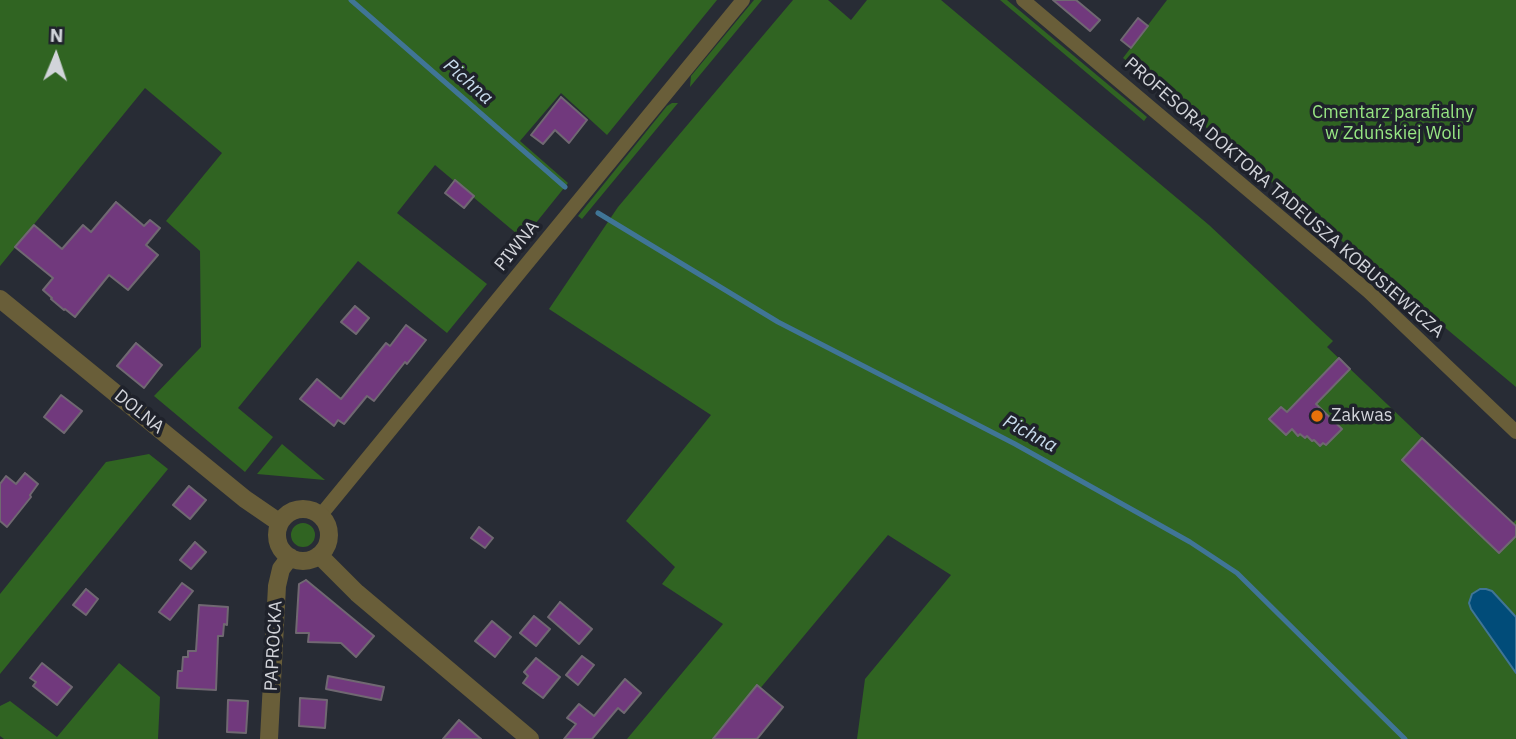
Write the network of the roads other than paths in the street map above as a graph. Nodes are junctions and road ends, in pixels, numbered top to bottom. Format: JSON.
{"nodes":[{"id":1,"x":743,"y":0,"type":"edge"},
{"id":2,"x":1023,"y":0,"type":"edge"},
{"id":3,"x":0,"y":299,"type":"edge"},
{"id":4,"x":1516,"y":432,"type":"edge"},
{"id":5,"x":320,"y":516,"type":"junction"},
{"id":6,"x":280,"y":523,"type":"junction"},
{"id":7,"x":319,"y":555,"type":"junction"},
{"id":8,"x":289,"y":557,"type":"junction"},
{"id":9,"x":269,"y":739,"type":"edge"},
{"id":10,"x":530,"y":739,"type":"edge"}],
"edges":[{"from":1,"to":5,"type":"street","name":"PIWNA"},
{"from":2,"to":4,"type":"street","name":"PROFESORA DOKTORA TADEUSZA KOBUSIEWICZA"},
{"from":3,"to":6,"type":"street","name":"DOLNA"},
{"from":5,"to":6,"type":"street"},
{"from":5,"to":7,"type":"street"},
{"from":6,"to":8,"type":"street"},
{"from":7,"to":8,"type":"street"},
{"from":7,"to":10,"type":"street"},
{"from":8,"to":9,"type":"street","name":"PAPROCKA"}]}
